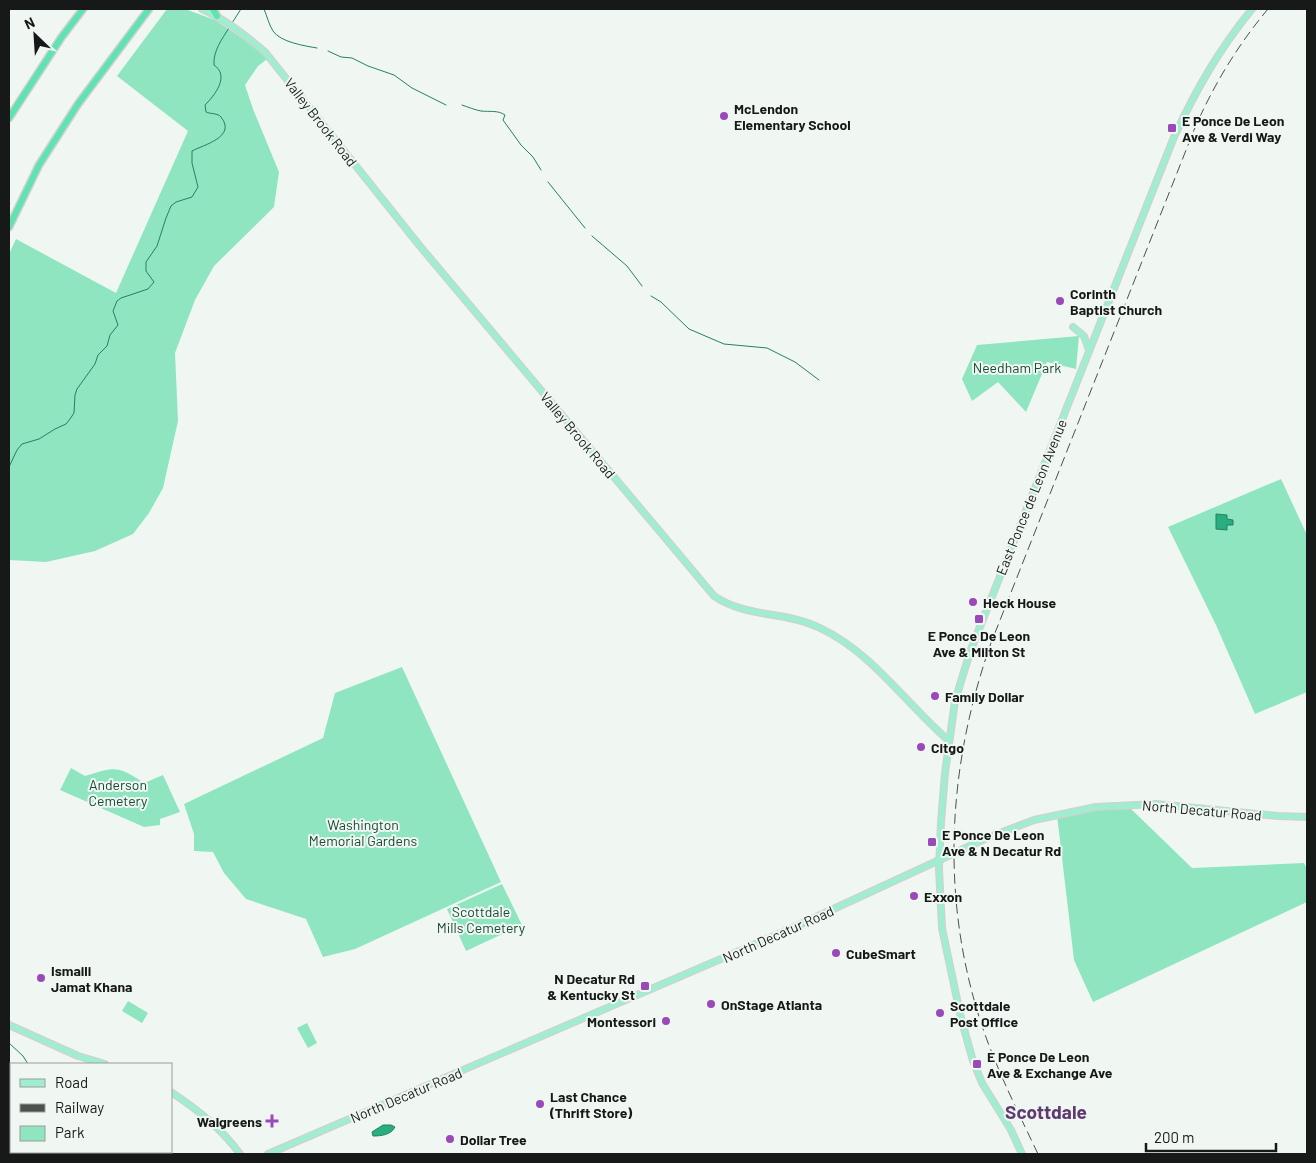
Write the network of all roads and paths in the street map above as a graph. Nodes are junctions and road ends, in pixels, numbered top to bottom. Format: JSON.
{"nodes":[{"id":1,"x":83,"y":9,"type":"edge"},
{"id":2,"x":202,"y":9,"type":"edge"},
{"id":3,"x":213,"y":9,"type":"edge"},
{"id":4,"x":1252,"y":9,"type":"edge"},
{"id":5,"x":148,"y":10,"type":"edge"},
{"id":6,"x":217,"y":16,"type":"junction"},
{"id":7,"x":9,"y":118,"type":"edge"},
{"id":8,"x":9,"y":227,"type":"edge"},
{"id":9,"x":1073,"y":327,"type":"dead end"},
{"id":10,"x":1089,"y":350,"type":"junction"},
{"id":11,"x":948,"y":741,"type":"junction"},
{"id":12,"x":1307,"y":817,"type":"edge"},
{"id":13,"x":939,"y":860,"type":"junction"},
{"id":14,"x":9,"y":1025,"type":"edge"},
{"id":15,"x":102,"y":1063,"type":"edge"},
{"id":16,"x":172,"y":1093,"type":"edge"},
{"id":17,"x":240,"y":1154,"type":"edge"},
{"id":18,"x":268,"y":1154,"type":"edge"},
{"id":19,"x":1022,"y":1154,"type":"edge"}],
"edges":[{"from":1,"to":7,"type":"highway"},
{"from":2,"to":6,"type":"main road","name":"Valley Brook Road"},
{"from":3,"to":6,"type":"highway"},
{"from":4,"to":10,"type":"main road","name":"East Ponce de Leon Avenue"},
{"from":5,"to":8,"type":"highway"},
{"from":6,"to":11,"type":"main road","name":"Valley Brook Road"},
{"from":9,"to":10,"type":"main road"},
{"from":10,"to":11,"type":"main road","name":"East Ponce de Leon Avenue"},
{"from":11,"to":13,"type":"main road","name":"East Ponce de Leon Avenue"},
{"from":12,"to":13,"type":"main road","name":"North Decatur Road"},
{"from":13,"to":18,"type":"main road","name":"North Decatur Road"},
{"from":13,"to":19,"type":"main road","name":"East Ponce de Leon Avenue"},
{"from":14,"to":15,"type":"main road"},
{"from":16,"to":17,"type":"main road"}]}
